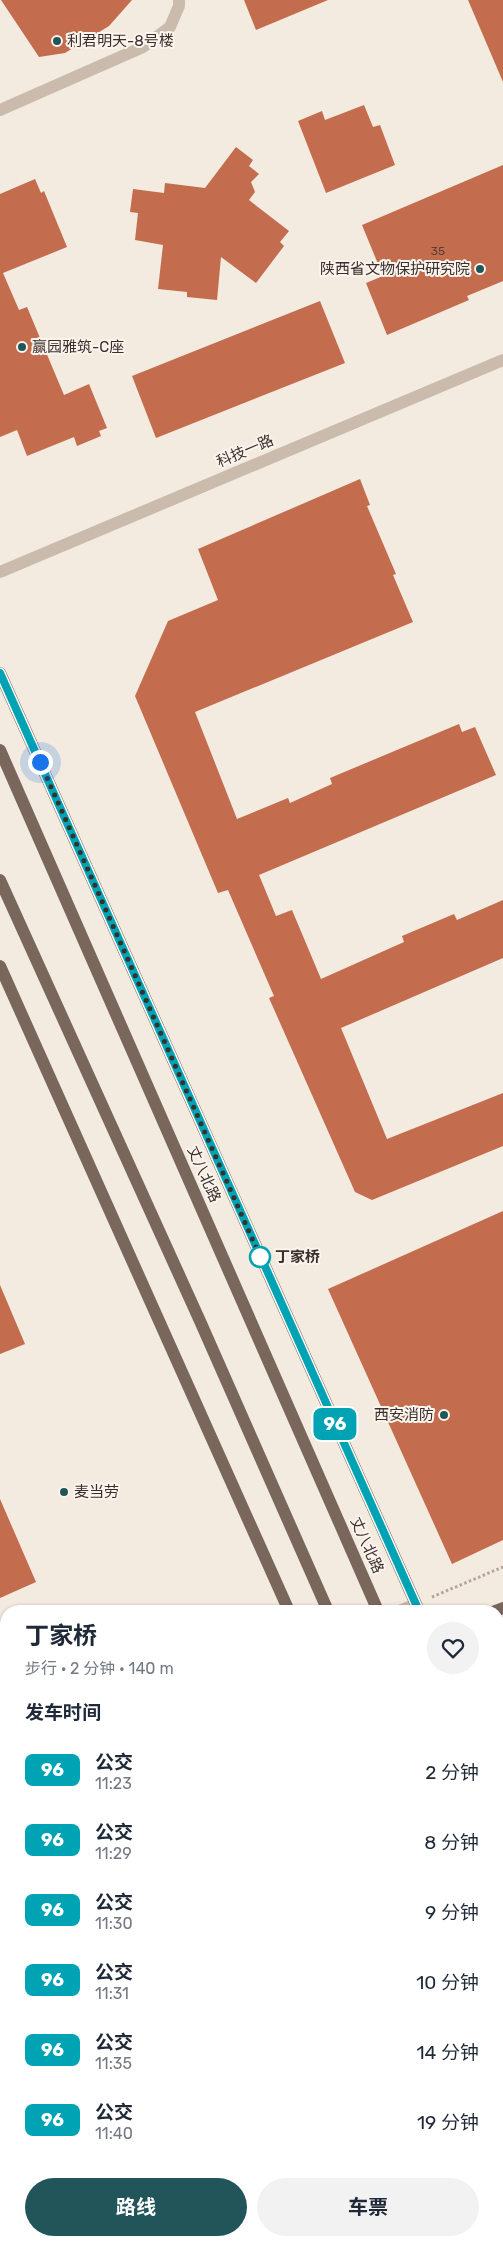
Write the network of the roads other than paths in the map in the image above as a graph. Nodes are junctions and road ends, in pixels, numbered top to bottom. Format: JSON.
{"nodes":[{"id":1,"x":179,"y":0,"type":"edge"},
{"id":2,"x":0,"y":110,"type":"edge"},
{"id":3,"x":503,"y":360,"type":"edge"},
{"id":4,"x":0,"y":572,"type":"edge"},
{"id":5,"x":0,"y":673,"type":"edge"},
{"id":6,"x":0,"y":750,"type":"edge"},
{"id":7,"x":0,"y":880,"type":"edge"},
{"id":8,"x":0,"y":966,"type":"edge"},
{"id":9,"x":286,"y":1605,"type":"edge"},
{"id":10,"x":325,"y":1605,"type":"edge"},
{"id":11,"x":375,"y":1605,"type":"edge"},
{"id":12,"x":417,"y":1605,"type":"edge"}],
"edges":[{"from":1,"to":2,"type":"street"},
{"from":3,"to":4,"type":"street","name":"科技一路"},
{"from":5,"to":12,"type":"main road"},
{"from":6,"to":11,"type":"main road","name":"丈八北路"},
{"from":7,"to":10,"type":"main road"},
{"from":8,"to":9,"type":"main road"}]}
